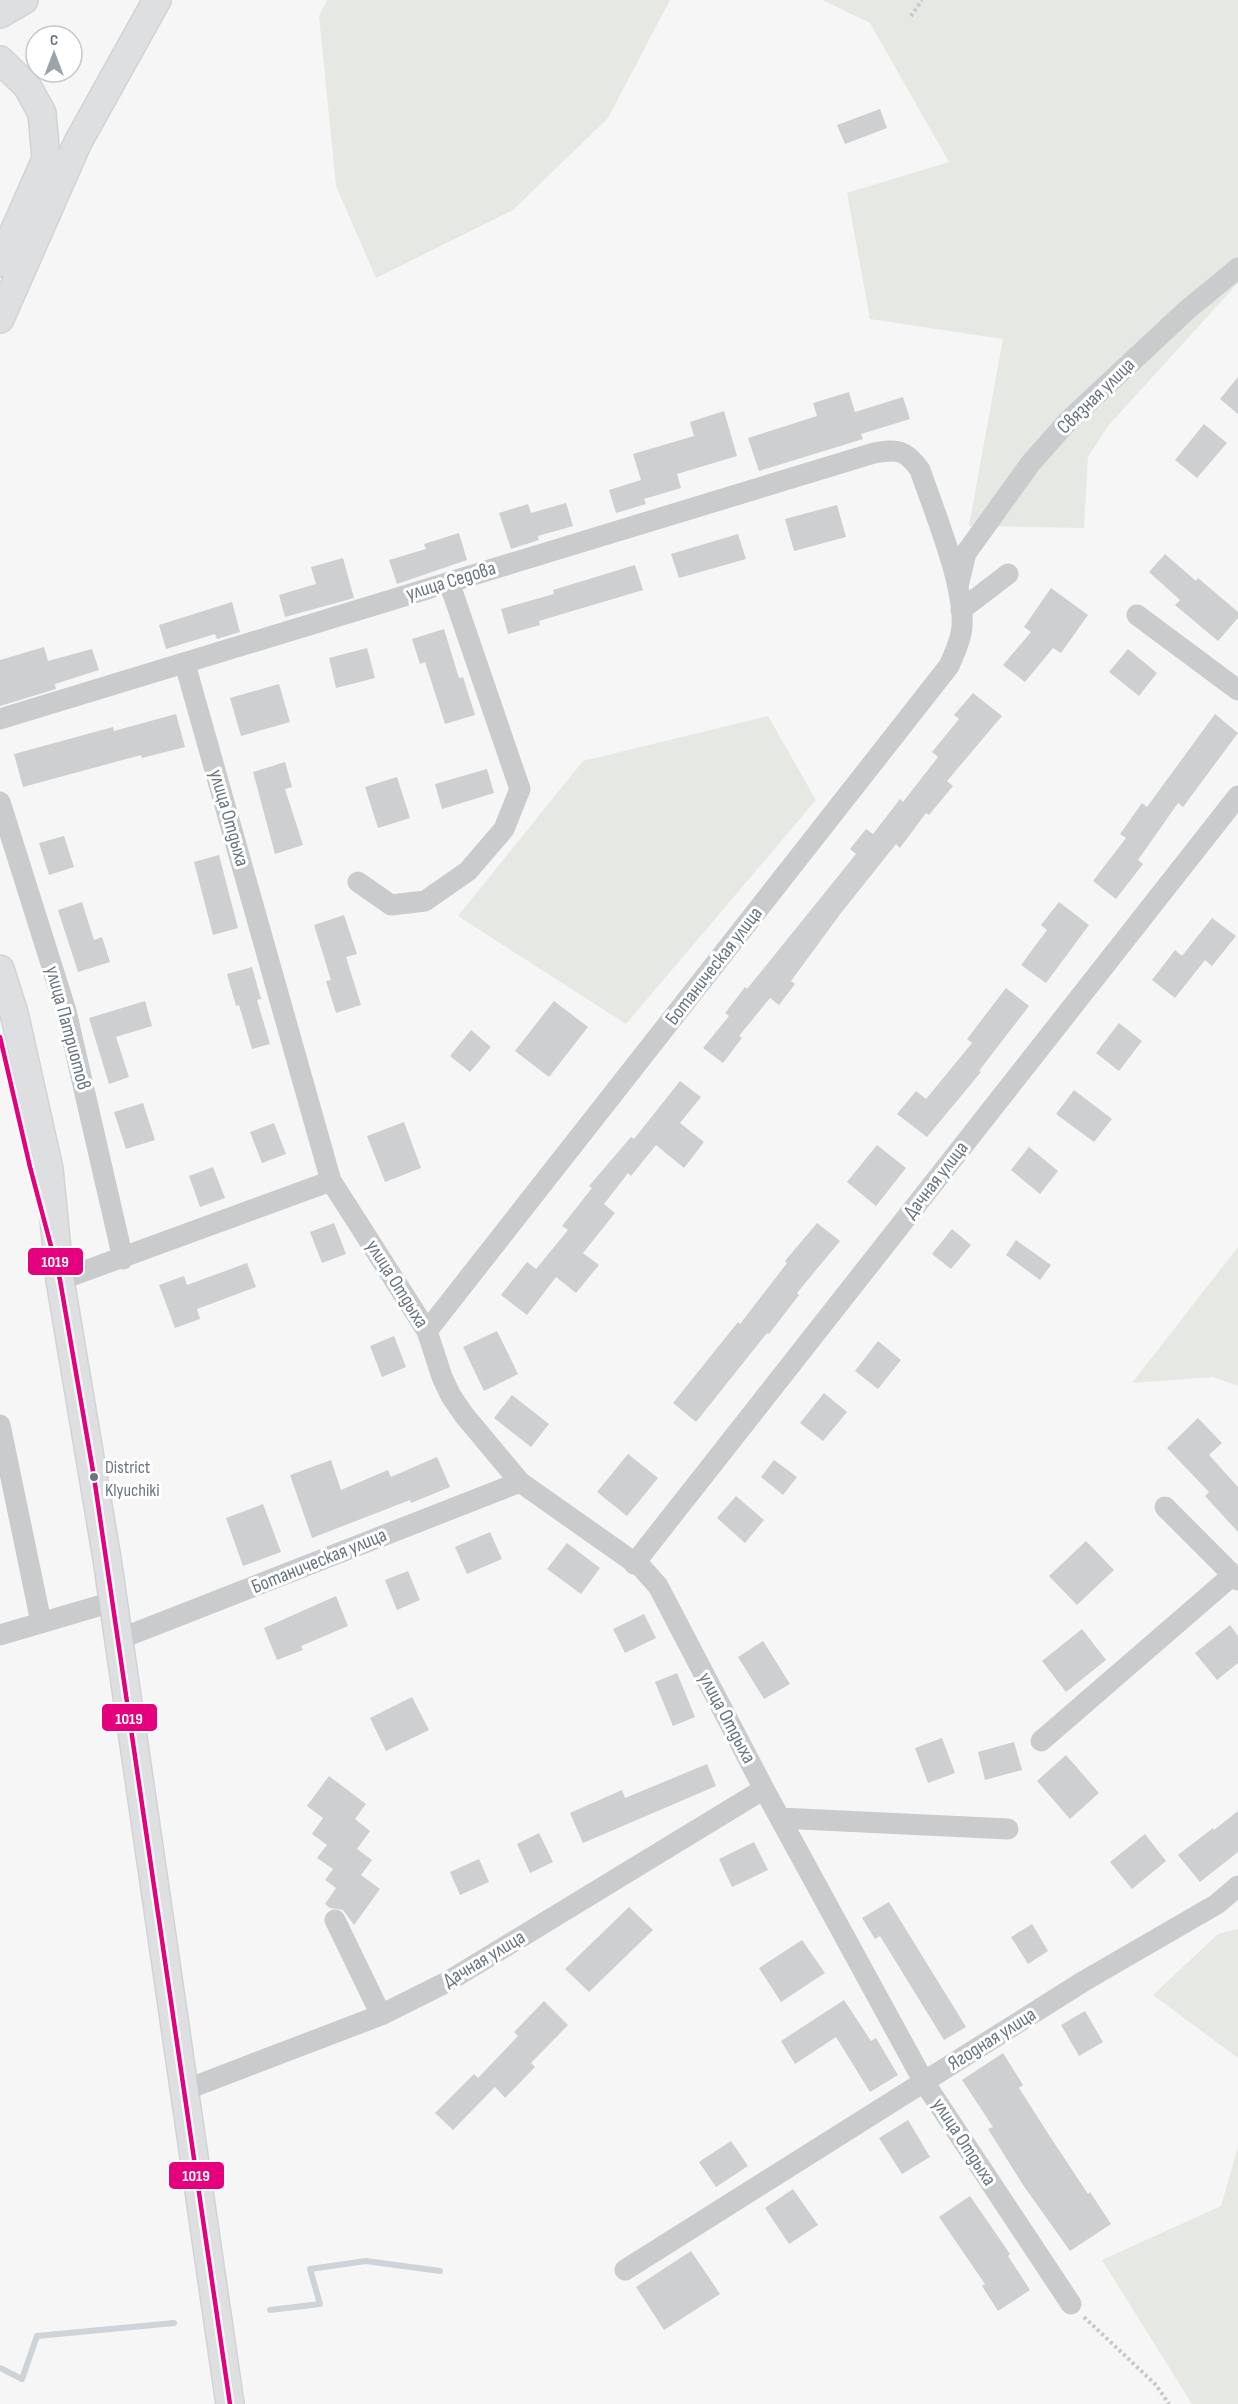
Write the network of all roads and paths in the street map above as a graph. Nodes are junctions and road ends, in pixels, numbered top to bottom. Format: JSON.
{"nodes":[{"id":1,"x":24,"y":0,"type":"edge"},
{"id":2,"x":157,"y":0,"type":"edge"},
{"id":3,"x":922,"y":0,"type":"edge"},
{"id":4,"x":0,"y":14,"type":"edge"},
{"id":5,"x":911,"y":16,"type":"dead end"},
{"id":6,"x":0,"y":60,"type":"edge"},
{"id":7,"x":0,"y":263,"type":"edge"},
{"id":8,"x":1238,"y":268,"type":"edge"},
{"id":9,"x":0,"y":319,"type":"edge"},
{"id":10,"x":1008,"y":574,"type":"dead end"},
{"id":11,"x":449,"y":582,"type":"junction"},
{"id":12,"x":958,"y":586,"type":"junction"},
{"id":13,"x":960,"y":610,"type":"junction"},
{"id":14,"x":1137,"y":615,"type":"dead end"},
{"id":15,"x":185,"y":664,"type":"junction"},
{"id":16,"x":1238,"y":690,"type":"edge"},
{"id":17,"x":0,"y":718,"type":"edge"},
{"id":18,"x":1238,"y":796,"type":"edge"},
{"id":19,"x":0,"y":802,"type":"edge"},
{"id":20,"x":358,"y":882,"type":"dead end"},
{"id":21,"x":0,"y":969,"type":"edge"},
{"id":22,"x":0,"y":1037,"type":"edge"},
{"id":23,"x":331,"y":1181,"type":"junction"},
{"id":24,"x":123,"y":1259,"type":"junction"},
{"id":25,"x":60,"y":1280,"type":"junction"},
{"id":26,"x":427,"y":1331,"type":"junction"},
{"id":27,"x":0,"y":1425,"type":"edge"},
{"id":28,"x":520,"y":1482,"type":"junction"},
{"id":29,"x":1165,"y":1507,"type":"dead end"},
{"id":30,"x":634,"y":1564,"type":"junction"},
{"id":31,"x":1235,"y":1578,"type":"edge"},
{"id":32,"x":112,"y":1602,"type":"junction"},
{"id":33,"x":41,"y":1622,"type":"junction"},
{"id":34,"x":0,"y":1635,"type":"edge"},
{"id":35,"x":117,"y":1640,"type":"junction"},
{"id":36,"x":1041,"y":1741,"type":"dead end"},
{"id":37,"x":764,"y":1789,"type":"junction"},
{"id":38,"x":780,"y":1818,"type":"junction"},
{"id":39,"x":1008,"y":1829,"type":"dead end"},
{"id":40,"x":1238,"y":1886,"type":"edge"},
{"id":41,"x":335,"y":1920,"type":"dead end"},
{"id":42,"x":381,"y":2015,"type":"junction"},
{"id":43,"x":924,"y":2082,"type":"junction"},
{"id":44,"x":185,"y":2090,"type":"junction"},
{"id":45,"x":625,"y":2270,"type":"dead end"},
{"id":46,"x":1071,"y":2304,"type":"joint"},
{"id":47,"x":230,"y":2404,"type":"edge"},
{"id":48,"x":1169,"y":2404,"type":"edge"}],
"edges":[{"from":1,"to":4,"type":"main road"},
{"from":2,"to":9,"type":"main road"},
{"from":3,"to":5,"type":"path"},
{"from":6,"to":7,"type":"main road"},
{"from":8,"to":12,"type":"street","name":"Связная улица"},
{"from":10,"to":13,"type":"street"},
{"from":11,"to":12,"type":"street","name":"улица Седова"},
{"from":11,"to":15,"type":"street","name":"улица Седова"},
{"from":11,"to":20,"type":"street"},
{"from":12,"to":13,"type":"street","name":"Ботаническая улица"},
{"from":13,"to":26,"type":"street","name":"Ботаническая улица"},
{"from":14,"to":16,"type":"street"},
{"from":15,"to":17,"type":"street","name":"улица Седова"},
{"from":15,"to":23,"type":"street","name":"улица Отдыха"},
{"from":18,"to":30,"type":"street","name":"Дачная улица"},
{"from":19,"to":24,"type":"street","name":"улица Патриотов"},
{"from":21,"to":25,"type":"main road"},
{"from":22,"to":25,"type":"main road"},
{"from":23,"to":24,"type":"street"},
{"from":23,"to":26,"type":"street","name":"улица Отдыха"},
{"from":24,"to":25,"type":"street"},
{"from":25,"to":32,"type":"main road"},
{"from":26,"to":28,"type":"street","name":"улица Отдыха"},
{"from":27,"to":33,"type":"street"},
{"from":28,"to":30,"type":"street","name":"улица Отдыха"},
{"from":28,"to":35,"type":"street","name":"Ботаническая улица"},
{"from":29,"to":31,"type":"street"},
{"from":30,"to":37,"type":"street","name":"улица Отдыха"},
{"from":31,"to":36,"type":"street"},
{"from":32,"to":33,"type":"street"},
{"from":32,"to":35,"type":"main road"},
{"from":33,"to":34,"type":"street"},
{"from":35,"to":44,"type":"main road"},
{"from":37,"to":38,"type":"street","name":"улица Отдыха"},
{"from":37,"to":42,"type":"street","name":"Дачная улица"},
{"from":38,"to":39,"type":"street"},
{"from":38,"to":43,"type":"street","name":"улица Отдыха"},
{"from":40,"to":43,"type":"street","name":"Ягодная улица"},
{"from":41,"to":42,"type":"street"},
{"from":42,"to":44,"type":"street","name":"Дачная улица"},
{"from":43,"to":45,"type":"street","name":"Ягодная улица"},
{"from":43,"to":46,"type":"street","name":"улица Отдыха"},
{"from":44,"to":47,"type":"main road"},
{"from":46,"to":48,"type":"path"}]}
